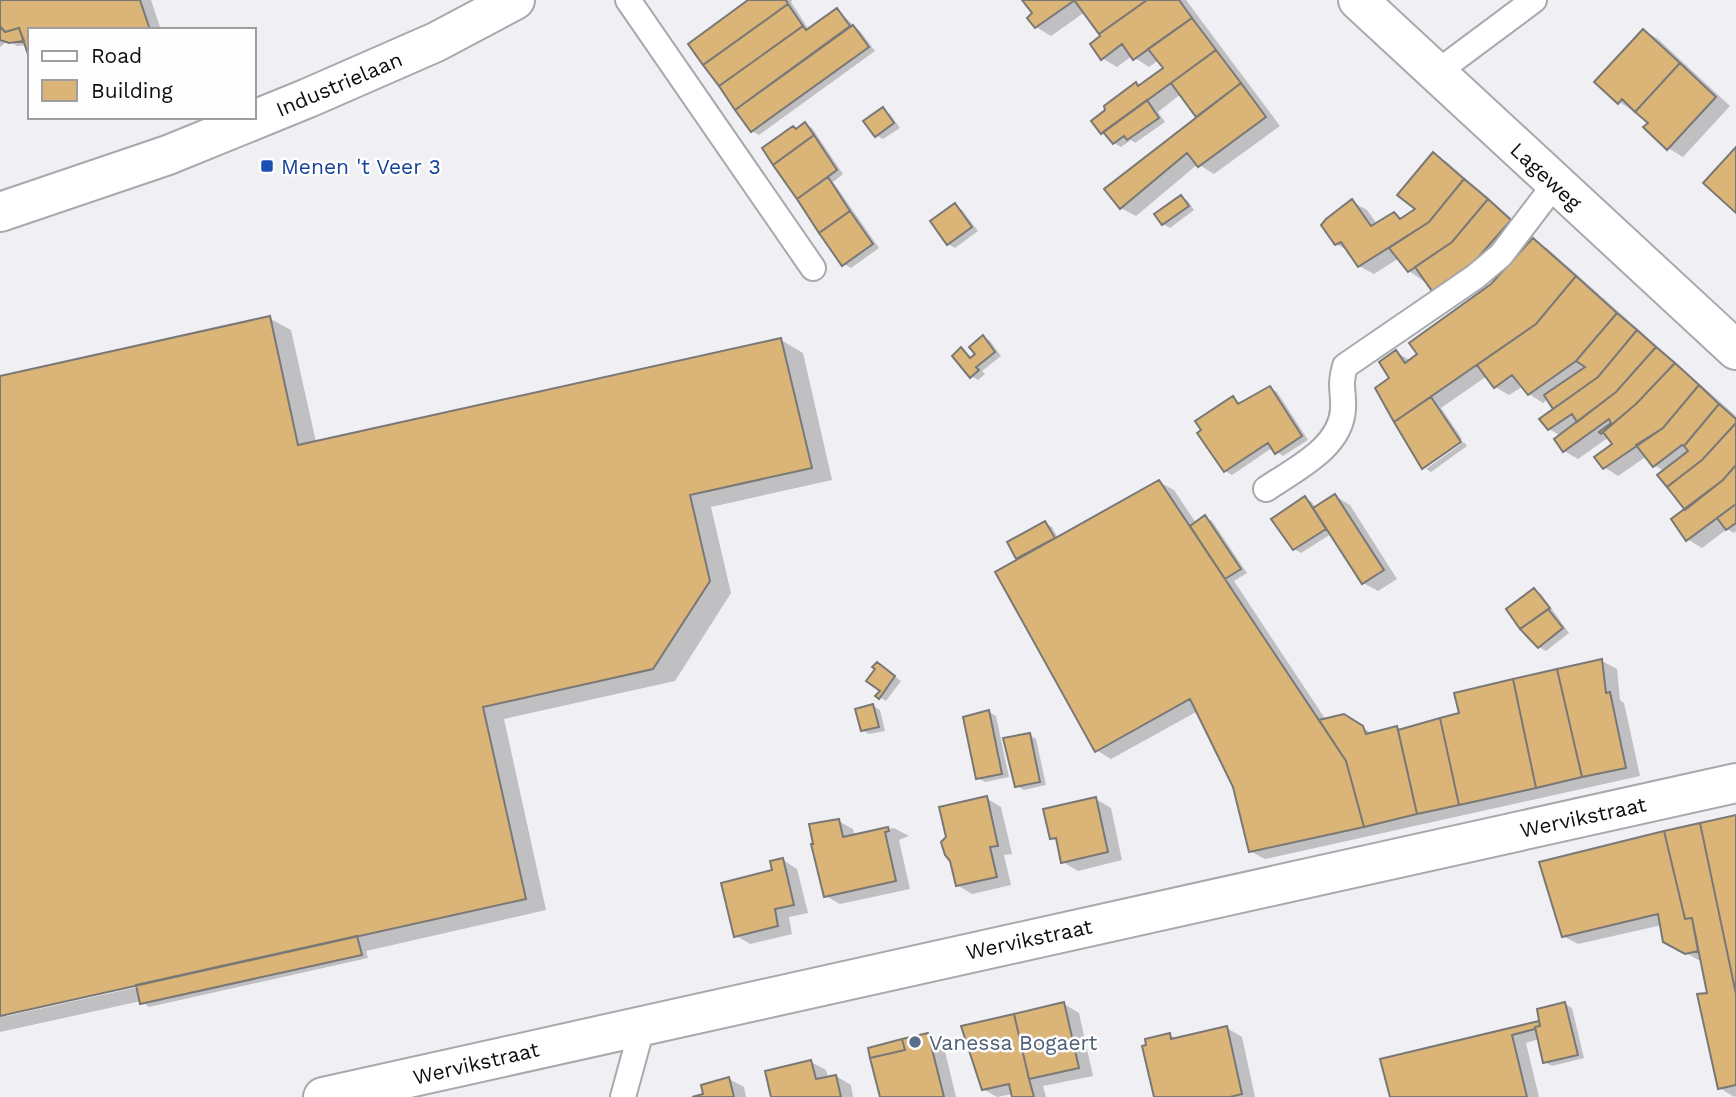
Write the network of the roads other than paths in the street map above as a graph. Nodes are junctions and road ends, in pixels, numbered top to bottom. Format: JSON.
{"nodes":[{"id":1,"x":515,"y":0,"type":"edge"},
{"id":2,"x":628,"y":0,"type":"edge"},
{"id":3,"x":1358,"y":0,"type":"edge"},
{"id":4,"x":1534,"y":0,"type":"edge"},
{"id":5,"x":1436,"y":73,"type":"junction"},
{"id":6,"x":1555,"y":184,"type":"junction"},
{"id":7,"x":0,"y":212,"type":"edge"},
{"id":8,"x":813,"y":268,"type":"dead end"},
{"id":9,"x":1736,"y":350,"type":"edge"},
{"id":10,"x":1266,"y":489,"type":"dead end"},
{"id":11,"x":1736,"y":783,"type":"edge"},
{"id":12,"x":643,"y":1024,"type":"junction"},
{"id":13,"x":323,"y":1097,"type":"edge"},
{"id":14,"x":623,"y":1097,"type":"edge"}],
"edges":[{"from":1,"to":7,"type":"street","name":"Industrielaan"},
{"from":2,"to":8,"type":"lane"},
{"from":3,"to":5,"type":"street","name":"Lageweg"},
{"from":4,"to":5,"type":"lane"},
{"from":5,"to":6,"type":"street","name":"Lageweg"},
{"from":6,"to":9,"type":"street","name":"Lageweg"},
{"from":6,"to":10,"type":"lane"},
{"from":11,"to":12,"type":"street","name":"Wervikstraat"},
{"from":12,"to":13,"type":"street","name":"Wervikstraat"},
{"from":12,"to":14,"type":"lane"}]}
